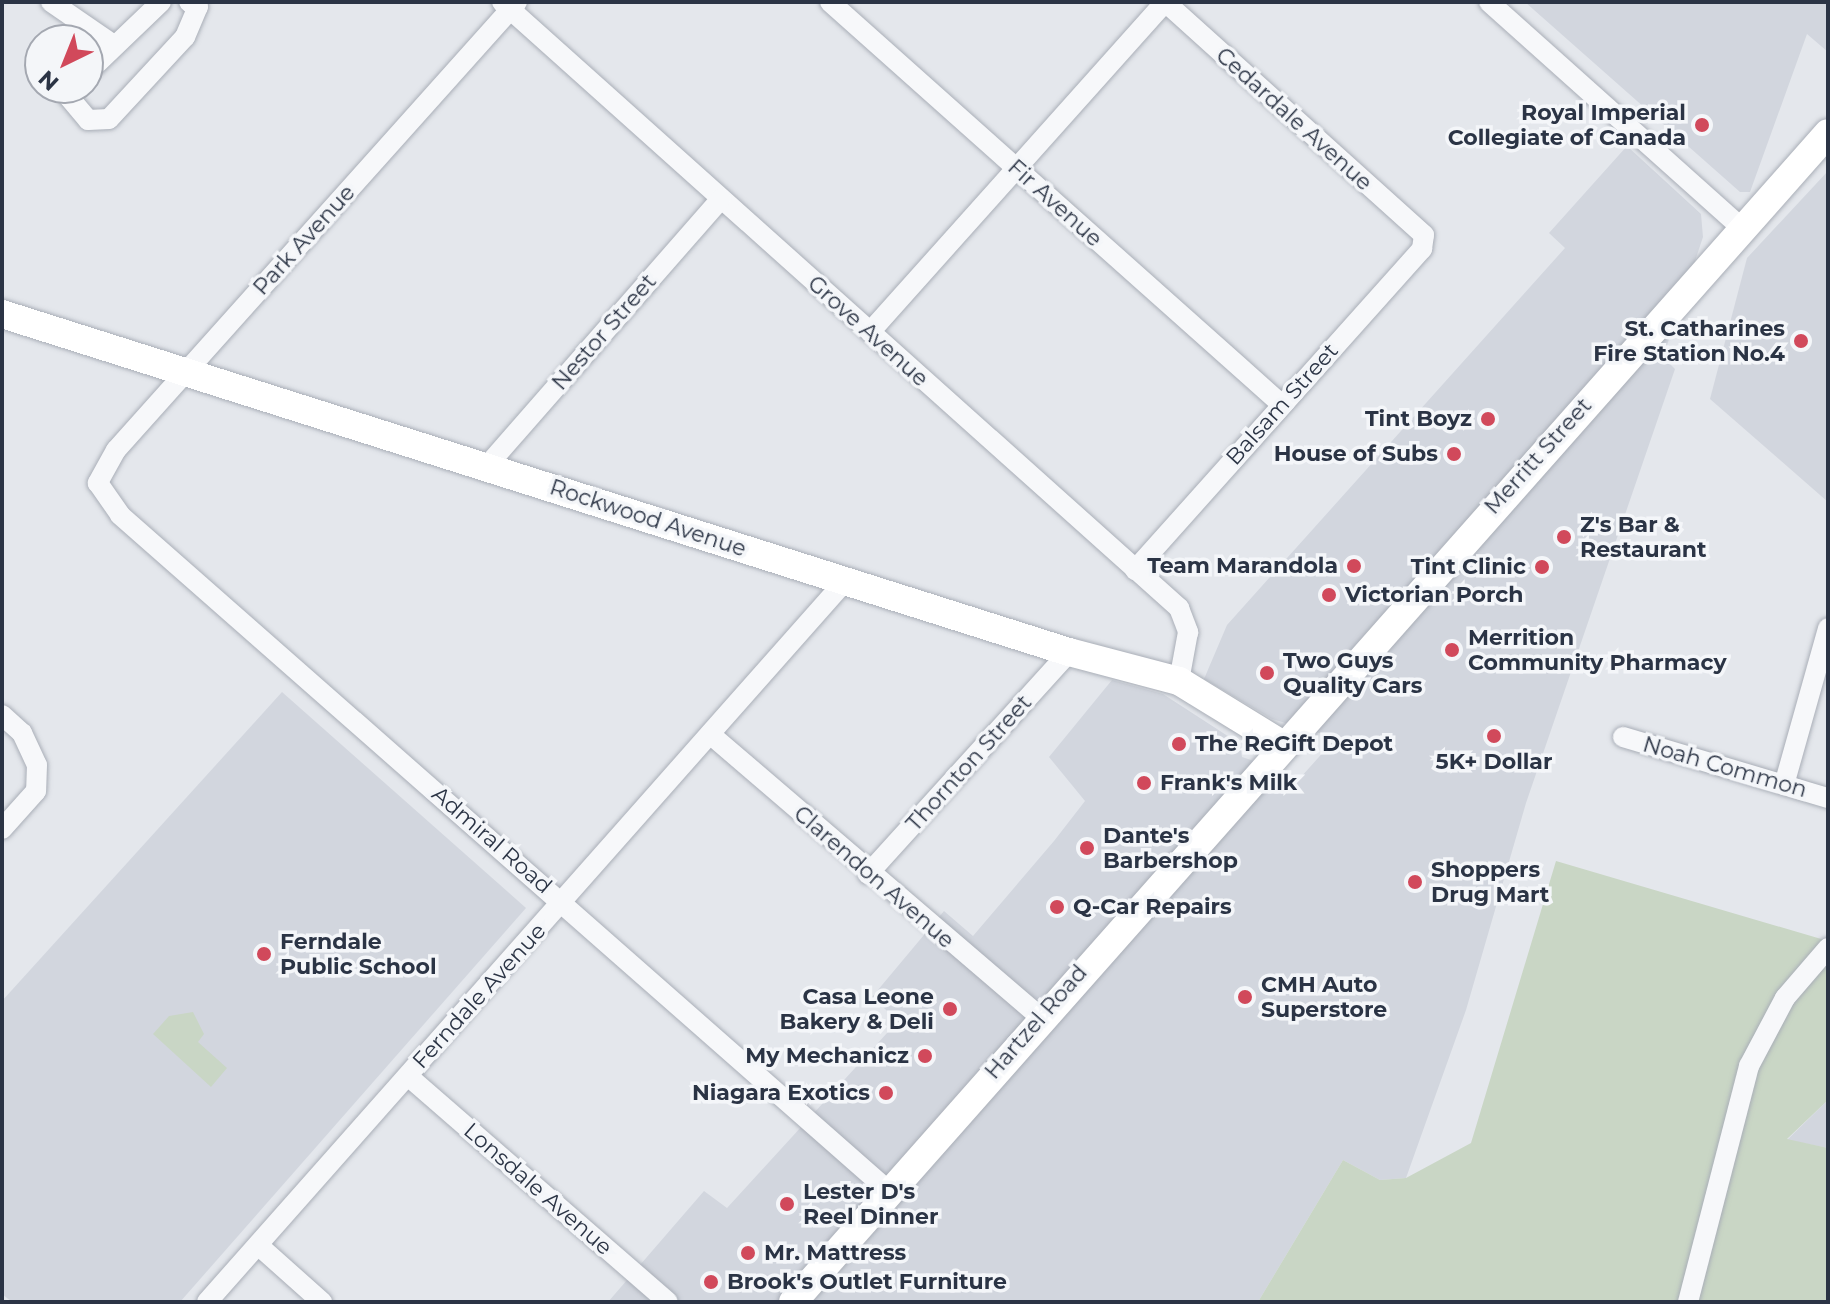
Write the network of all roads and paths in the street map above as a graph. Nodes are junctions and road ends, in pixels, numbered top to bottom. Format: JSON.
{"nodes":[{"id":1,"x":51,"y":2,"type":"edge"},
{"id":2,"x":161,"y":2,"type":"edge"},
{"id":3,"x":189,"y":2,"type":"edge"},
{"id":4,"x":830,"y":2,"type":"edge"},
{"id":5,"x":1165,"y":2,"type":"edge"},
{"id":6,"x":1489,"y":2,"type":"edge"},
{"id":7,"x":510,"y":4,"type":"edge"},
{"id":8,"x":112,"y":44,"type":"junction"},
{"id":9,"x":104,"y":53,"type":"edge"},
{"id":10,"x":75,"y":104,"type":"edge"},
{"id":11,"x":1828,"y":133,"type":"edge"},
{"id":12,"x":1018,"y":169,"type":"junction"},
{"id":13,"x":721,"y":199,"type":"junction"},
{"id":14,"x":1741,"y":227,"type":"junction"},
{"id":15,"x":1424,"y":235,"type":"joint"},
{"id":16,"x":2,"y":314,"type":"edge"},
{"id":17,"x":870,"y":332,"type":"junction"},
{"id":18,"x":186,"y":373,"type":"junction"},
{"id":19,"x":1281,"y":404,"type":"junction"},
{"id":20,"x":487,"y":466,"type":"junction"},
{"id":21,"x":98,"y":483,"type":"joint"},
{"id":22,"x":1135,"y":570,"type":"junction"},
{"id":23,"x":845,"y":581,"type":"junction"},
{"id":24,"x":1828,"y":628,"type":"edge"},
{"id":25,"x":1069,"y":652,"type":"junction"},
{"id":26,"x":1179,"y":681,"type":"junction"},
{"id":27,"x":2,"y":715,"type":"edge"},
{"id":28,"x":710,"y":734,"type":"junction"},
{"id":29,"x":1623,"y":737,"type":"dead end"},
{"id":30,"x":1283,"y":745,"type":"junction"},
{"id":31,"x":1784,"y":785,"type":"junction"},
{"id":32,"x":1828,"y":798,"type":"edge"},
{"id":33,"x":2,"y":829,"type":"edge"},
{"id":34,"x":868,"y":874,"type":"junction"},
{"id":35,"x":563,"y":902,"type":"junction"},
{"id":36,"x":1828,"y":948,"type":"edge"},
{"id":37,"x":1040,"y":1017,"type":"junction"},
{"id":38,"x":408,"y":1076,"type":"junction"},
{"id":39,"x":891,"y":1193,"type":"junction"},
{"id":40,"x":258,"y":1245,"type":"junction"},
{"id":41,"x":207,"y":1302,"type":"edge"},
{"id":42,"x":322,"y":1302,"type":"edge"},
{"id":43,"x":668,"y":1302,"type":"edge"},
{"id":44,"x":793,"y":1302,"type":"edge"},
{"id":45,"x":1688,"y":1302,"type":"edge"}],
"edges":[{"from":1,"to":8,"type":"street"},
{"from":2,"to":8,"type":"street"},
{"from":3,"to":10,"type":"street"},
{"from":4,"to":12,"type":"street","name":"Fir Avenue"},
{"from":5,"to":12,"type":"street"},
{"from":5,"to":15,"type":"street","name":"Cedardale Avenue"},
{"from":6,"to":14,"type":"street"},
{"from":7,"to":13,"type":"street","name":"Grove Avenue"},
{"from":7,"to":18,"type":"street","name":"Park Avenue"},
{"from":8,"to":9,"type":"street"},
{"from":11,"to":14,"type":"street","name":"Merritt Street"},
{"from":12,"to":17,"type":"street"},
{"from":12,"to":19,"type":"street","name":"Fir Avenue"},
{"from":13,"to":17,"type":"street","name":"Grove Avenue"},
{"from":13,"to":20,"type":"street","name":"Nestor Street"},
{"from":14,"to":30,"type":"street","name":"Merritt Street"},
{"from":15,"to":19,"type":"street","name":"Balsam Street"},
{"from":16,"to":18,"type":"street","name":"Rockwood Avenue"},
{"from":17,"to":22,"type":"street","name":"Grove Avenue"},
{"from":18,"to":20,"type":"street","name":"Rockwood Avenue"},
{"from":18,"to":21,"type":"street","name":"Park Avenue"},
{"from":19,"to":22,"type":"street","name":"Balsam Street"},
{"from":20,"to":23,"type":"street","name":"Rockwood Avenue"},
{"from":21,"to":35,"type":"street","name":"Admiral Road"},
{"from":22,"to":26,"type":"street","name":"Grove Avenue"},
{"from":23,"to":25,"type":"street","name":"Rockwood Avenue"},
{"from":23,"to":28,"type":"street","name":"Ferndale Avenue"},
{"from":24,"to":31,"type":"street"},
{"from":25,"to":26,"type":"street","name":"Rockwood Avenue"},
{"from":25,"to":34,"type":"street","name":"Thornton Street"},
{"from":26,"to":30,"type":"street","name":"Rockwood Avenue"},
{"from":27,"to":33,"type":"street"},
{"from":28,"to":34,"type":"street","name":"Clarendon Avenue"},
{"from":28,"to":35,"type":"street","name":"Ferndale Avenue"},
{"from":29,"to":31,"type":"street","name":"Noah Common"},
{"from":30,"to":37,"type":"street","name":"Hartzel Road"},
{"from":31,"to":32,"type":"street","name":"Noah Common"},
{"from":34,"to":37,"type":"street","name":"Clarendon Avenue"},
{"from":35,"to":38,"type":"street","name":"Ferndale Avenue"},
{"from":35,"to":39,"type":"street","name":"Admiral Road"},
{"from":36,"to":45,"type":"street"},
{"from":37,"to":39,"type":"street","name":"Hartzel Road"},
{"from":38,"to":40,"type":"street","name":"Ferndale Avenue"},
{"from":38,"to":43,"type":"street","name":"Lonsdale Avenue"},
{"from":39,"to":44,"type":"street","name":"Hartzel Road"},
{"from":40,"to":41,"type":"street","name":"Ferndale Avenue"},
{"from":40,"to":42,"type":"street"}]}
